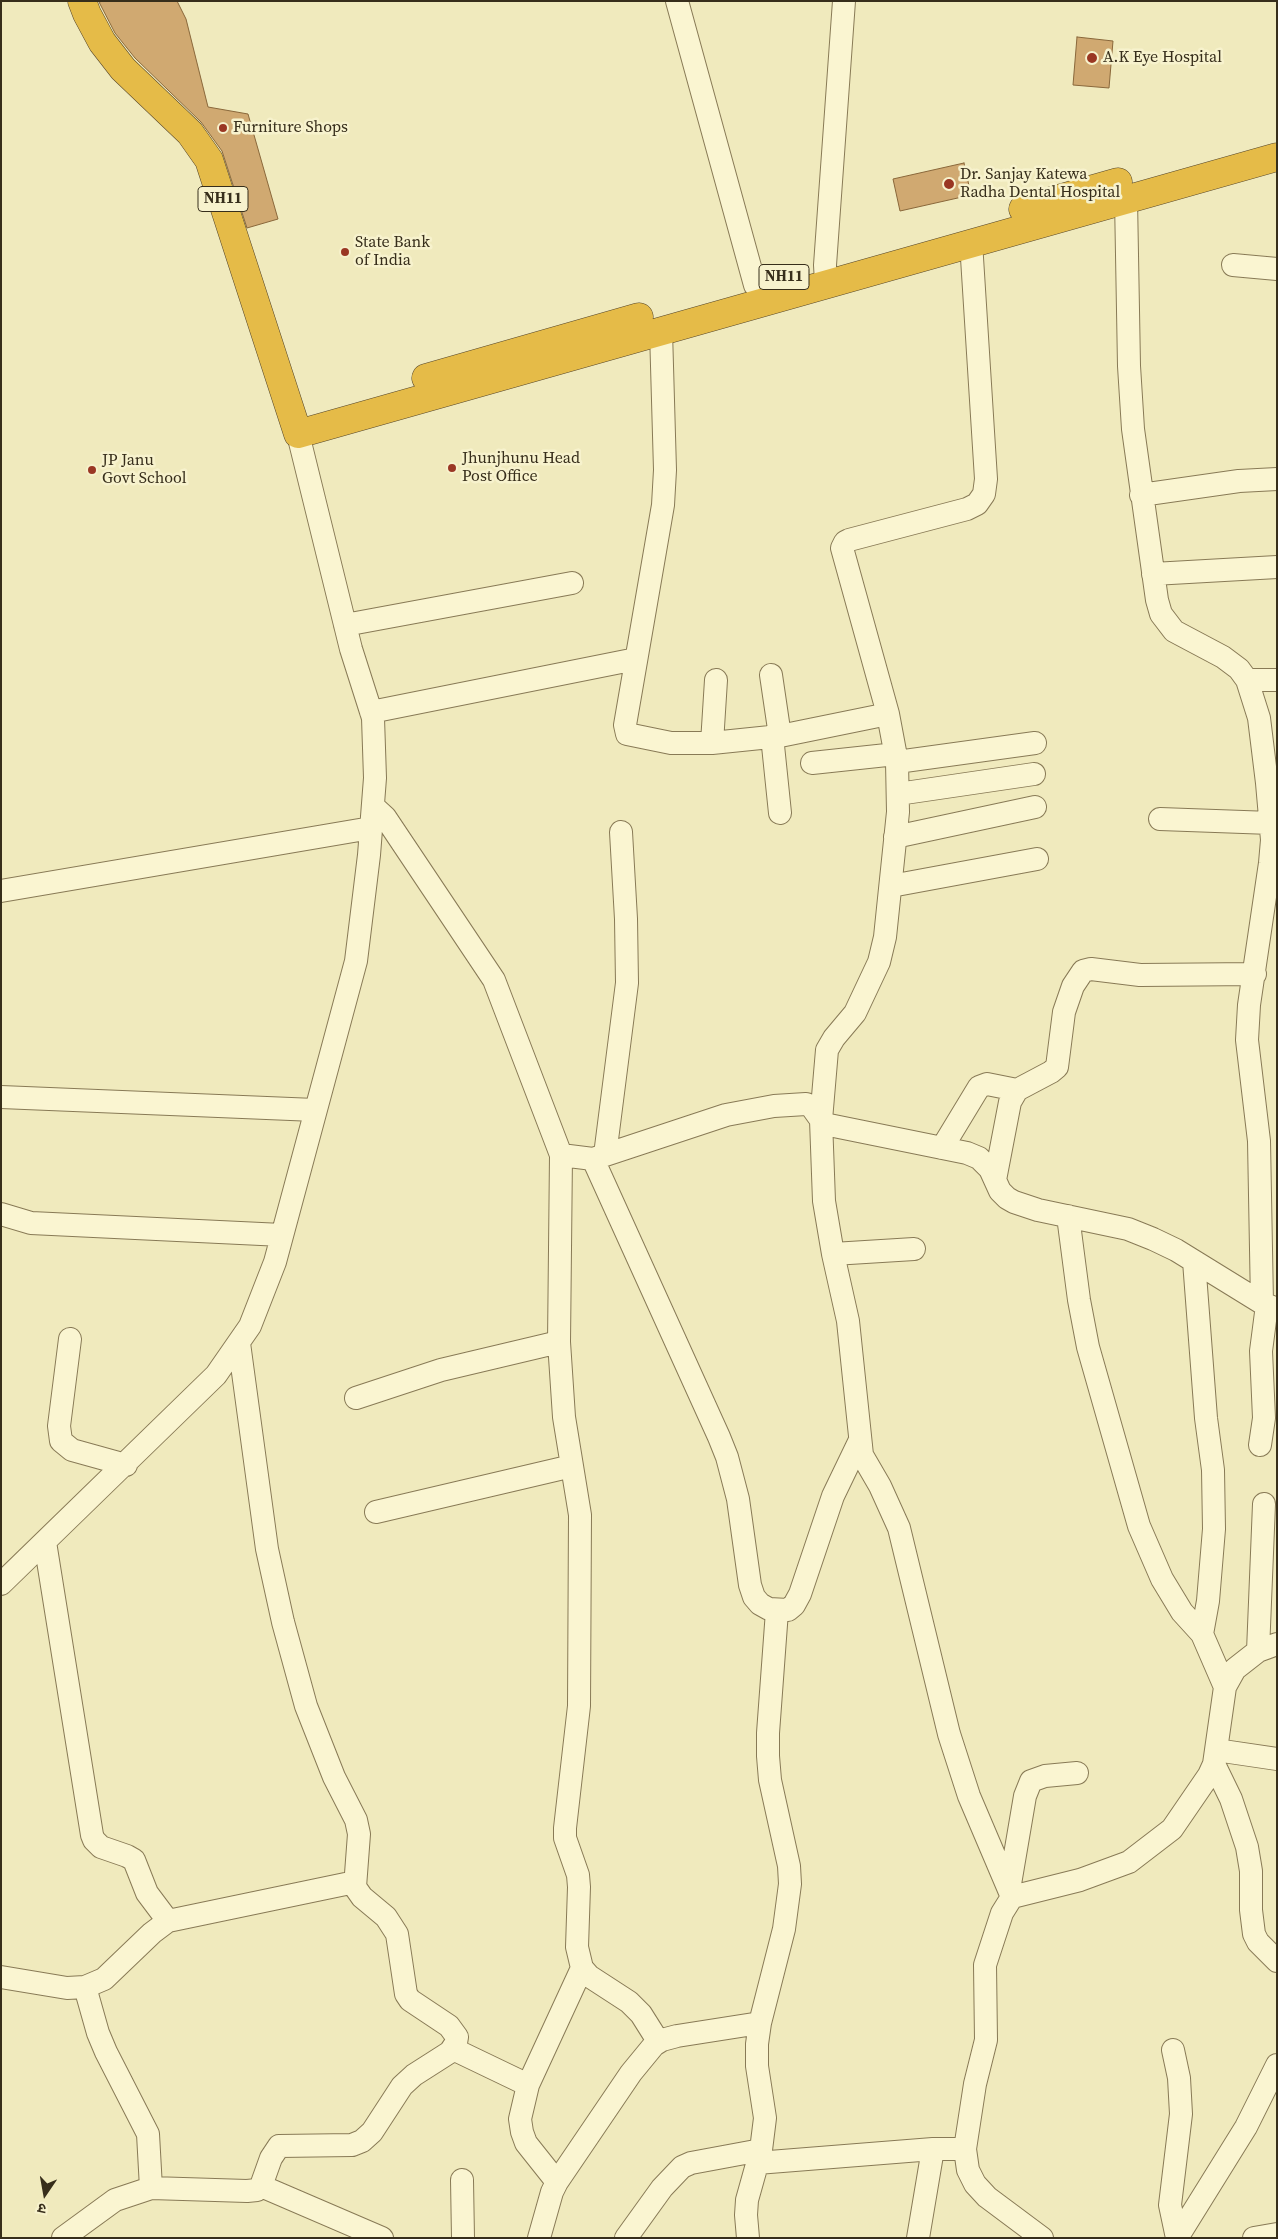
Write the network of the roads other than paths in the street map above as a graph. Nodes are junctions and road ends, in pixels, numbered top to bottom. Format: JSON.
{"nodes":[{"id":1,"x":82,"y":1,"type":"edge"},
{"id":2,"x":677,"y":1,"type":"edge"},
{"id":3,"x":844,"y":1,"type":"edge"},
{"id":4,"x":1277,"y":138,"type":"edge"},
{"id":5,"x":1277,"y":158,"type":"edge"},
{"id":6,"x":1126,"y":199,"type":"junction"},
{"id":7,"x":971,"y":242,"type":"junction"},
{"id":8,"x":1233,"y":265,"type":"dead end"},
{"id":9,"x":1277,"y":269,"type":"edge"},
{"id":10,"x":826,"y":274,"type":"junction"},
{"id":11,"x":755,"y":285,"type":"junction"},
{"id":12,"x":661,"y":330,"type":"junction"},
{"id":13,"x":295,"y":426,"type":"junction"},
{"id":14,"x":1277,"y":479,"type":"edge"},
{"id":15,"x":1141,"y":495,"type":"junction"},
{"id":16,"x":1277,"y":568,"type":"edge"},
{"id":17,"x":1153,"y":574,"type":"junction"},
{"id":18,"x":572,"y":583,"type":"dead end"},
{"id":19,"x":345,"y":625,"type":"junction"},
{"id":20,"x":636,"y":659,"type":"junction"},
{"id":21,"x":771,"y":675,"type":"dead end"},
{"id":22,"x":716,"y":680,"type":"dead end"},
{"id":23,"x":1248,"y":680,"type":"junction"},
{"id":24,"x":1277,"y":680,"type":"edge"},
{"id":25,"x":371,"y":712,"type":"junction"},
{"id":26,"x":888,"y":714,"type":"junction"},
{"id":27,"x":776,"y":736,"type":"junction"},
{"id":28,"x":712,"y":743,"type":"junction"},
{"id":29,"x":1035,"y":743,"type":"dead end"},
{"id":30,"x":896,"y":758,"type":"junction"},
{"id":31,"x":812,"y":763,"type":"dead end"},
{"id":32,"x":1034,"y":774,"type":"dead end"},
{"id":33,"x":1272,"y":783,"type":"edge"},
{"id":34,"x":898,"y":794,"type":"junction"},
{"id":35,"x":1035,"y":807,"type":"dead end"},
{"id":36,"x":780,"y":813,"type":"dead end"},
{"id":37,"x":372,"y":817,"type":"junction"},
{"id":38,"x":1160,"y":819,"type":"dead end"},
{"id":39,"x":1271,"y":823,"type":"junction"},
{"id":40,"x":621,"y":832,"type":"dead end"},
{"id":41,"x":895,"y":837,"type":"junction"},
{"id":42,"x":1037,"y":858,"type":"dead end"},
{"id":43,"x":891,"y":886,"type":"junction"},
{"id":44,"x":1,"y":891,"type":"edge"},
{"id":45,"x":1255,"y":974,"type":"junction"},
{"id":46,"x":1017,"y":1090,"type":"junction"},
{"id":47,"x":1,"y":1096,"type":"edge"},
{"id":48,"x":316,"y":1110,"type":"junction"},
{"id":49,"x":821,"y":1120,"type":"junction"},
{"id":50,"x":942,"y":1148,"type":"junction"},
{"id":51,"x":561,"y":1155,"type":"junction"},
{"id":52,"x":599,"y":1157,"type":"junction"},
{"id":53,"x":995,"y":1180,"type":"junction"},
{"id":54,"x":1,"y":1214,"type":"edge"},
{"id":55,"x":1068,"y":1216,"type":"junction"},
{"id":56,"x":282,"y":1235,"type":"junction"},
{"id":57,"x":914,"y":1249,"type":"dead end"},
{"id":58,"x":833,"y":1254,"type":"junction"},
{"id":59,"x":1194,"y":1261,"type":"junction"},
{"id":60,"x":1269,"y":1306,"type":"edge"},
{"id":61,"x":70,"y":1339,"type":"dead end"},
{"id":62,"x":560,"y":1342,"type":"junction"},
{"id":63,"x":239,"y":1343,"type":"junction"},
{"id":64,"x":356,"y":1398,"type":"dead end"},
{"id":65,"x":859,"y":1442,"type":"junction"},
{"id":66,"x":1260,"y":1445,"type":"dead end"},
{"id":67,"x":126,"y":1465,"type":"junction"},
{"id":68,"x":572,"y":1466,"type":"junction"},
{"id":69,"x":1264,"y":1504,"type":"dead end"},
{"id":70,"x":376,"y":1512,"type":"dead end"},
{"id":71,"x":45,"y":1542,"type":"junction"},
{"id":72,"x":1,"y":1584,"type":"edge"},
{"id":73,"x":777,"y":1610,"type":"junction"},
{"id":74,"x":1202,"y":1634,"type":"junction"},
{"id":75,"x":1268,"y":1647,"type":"edge"},
{"id":76,"x":1225,"y":1687,"type":"junction"},
{"id":77,"x":1215,"y":1757,"type":"junction"},
{"id":78,"x":1277,"y":1760,"type":"edge"},
{"id":79,"x":1077,"y":1773,"type":"dead end"},
{"id":80,"x":355,"y":1882,"type":"junction"},
{"id":81,"x":1010,"y":1894,"type":"junction"},
{"id":82,"x":168,"y":1922,"type":"junction"},
{"id":83,"x":1277,"y":1961,"type":"edge"},
{"id":84,"x":582,"y":1968,"type":"junction"},
{"id":85,"x":1,"y":1977,"type":"edge"},
{"id":86,"x":85,"y":1987,"type":"junction"},
{"id":87,"x":760,"y":2023,"type":"junction"},
{"id":88,"x":658,"y":2042,"type":"junction"},
{"id":89,"x":453,"y":2048,"type":"junction"},
{"id":90,"x":1174,"y":2050,"type":"dead end"},
{"id":91,"x":1277,"y":2065,"type":"edge"},
{"id":92,"x":528,"y":2085,"type":"junction"},
{"id":93,"x":933,"y":2149,"type":"junction"},
{"id":94,"x":965,"y":2149,"type":"junction"},
{"id":95,"x":758,"y":2157,"type":"junction"},
{"id":96,"x":462,"y":2180,"type":"dead end"},
{"id":97,"x":558,"y":2182,"type":"junction"},
{"id":98,"x":261,"y":2186,"type":"junction"},
{"id":99,"x":151,"y":2188,"type":"junction"},
{"id":100,"x":1277,"y":2234,"type":"edge"},
{"id":101,"x":63,"y":2238,"type":"edge"},
{"id":102,"x":382,"y":2238,"type":"edge"},
{"id":103,"x":463,"y":2238,"type":"edge"},
{"id":104,"x":539,"y":2238,"type":"edge"},
{"id":105,"x":626,"y":2238,"type":"edge"},
{"id":106,"x":748,"y":2238,"type":"edge"},
{"id":107,"x":918,"y":2238,"type":"edge"},
{"id":108,"x":1042,"y":2238,"type":"edge"},
{"id":109,"x":1177,"y":2238,"type":"edge"},
{"id":110,"x":1254,"y":2238,"type":"edge"}],
"edges":[{"from":1,"to":13,"type":"highway","number":"NH11"},
{"from":2,"to":11,"type":"street"},
{"from":3,"to":10,"type":"street"},
{"from":4,"to":10,"type":"highway","number":"NH11"},
{"from":5,"to":6,"type":"highway","number":"NH11"},
{"from":6,"to":7,"type":"highway","number":"NH11"},
{"from":6,"to":15,"type":"street"},
{"from":7,"to":10,"type":"highway","number":"NH11"},
{"from":7,"to":26,"type":"street"},
{"from":8,"to":9,"type":"street"},
{"from":10,"to":11,"type":"highway","number":"NH11"},
{"from":10,"to":12,"type":"highway","number":"NH11"},
{"from":11,"to":13,"type":"highway","number":"NH11"},
{"from":12,"to":13,"type":"highway","number":"NH11"},
{"from":12,"to":20,"type":"street"},
{"from":13,"to":19,"type":"street"},
{"from":14,"to":15,"type":"street"},
{"from":15,"to":17,"type":"street"},
{"from":16,"to":17,"type":"street"},
{"from":17,"to":23,"type":"street"},
{"from":18,"to":19,"type":"street"},
{"from":19,"to":25,"type":"street"},
{"from":20,"to":25,"type":"street"},
{"from":20,"to":28,"type":"street"},
{"from":21,"to":27,"type":"street"},
{"from":22,"to":28,"type":"street"},
{"from":23,"to":24,"type":"street"},
{"from":23,"to":33,"type":"street"},
{"from":25,"to":37,"type":"street"},
{"from":26,"to":27,"type":"street"},
{"from":26,"to":30,"type":"street"},
{"from":27,"to":28,"type":"street"},
{"from":27,"to":36,"type":"street"},
{"from":29,"to":30,"type":"street"},
{"from":30,"to":31,"type":"street"},
{"from":30,"to":34,"type":"street"},
{"from":32,"to":34,"type":"street"},
{"from":33,"to":39,"type":"street"},
{"from":34,"to":41,"type":"street"},
{"from":35,"to":41,"type":"street"},
{"from":37,"to":44,"type":"street"},
{"from":37,"to":48,"type":"street"},
{"from":37,"to":51,"type":"street"},
{"from":38,"to":39,"type":"street"},
{"from":39,"to":45,"type":"street"},
{"from":40,"to":52,"type":"street"},
{"from":41,"to":43,"type":"street"},
{"from":42,"to":43,"type":"street"},
{"from":43,"to":49,"type":"street"},
{"from":45,"to":46,"type":"street"},
{"from":45,"to":60,"type":"street"},
{"from":46,"to":50,"type":"street"},
{"from":46,"to":53,"type":"street"},
{"from":47,"to":48,"type":"street"},
{"from":48,"to":56,"type":"street"},
{"from":49,"to":50,"type":"street"},
{"from":49,"to":52,"type":"street"},
{"from":49,"to":58,"type":"street"},
{"from":50,"to":53,"type":"street"},
{"from":51,"to":52,"type":"street"},
{"from":51,"to":62,"type":"street"},
{"from":52,"to":73,"type":"street"},
{"from":53,"to":55,"type":"street"},
{"from":54,"to":56,"type":"street"},
{"from":55,"to":59,"type":"street"},
{"from":55,"to":74,"type":"street"},
{"from":56,"to":63,"type":"street"},
{"from":57,"to":58,"type":"street"},
{"from":58,"to":65,"type":"street"},
{"from":59,"to":60,"type":"street"},
{"from":59,"to":74,"type":"street"},
{"from":60,"to":66,"type":"street"},
{"from":61,"to":67,"type":"street"},
{"from":62,"to":64,"type":"street"},
{"from":62,"to":68,"type":"street"},
{"from":63,"to":67,"type":"street"},
{"from":63,"to":80,"type":"street"},
{"from":65,"to":73,"type":"street"},
{"from":65,"to":81,"type":"street"},
{"from":67,"to":71,"type":"street"},
{"from":68,"to":70,"type":"street"},
{"from":68,"to":84,"type":"street"},
{"from":69,"to":75,"type":"street"},
{"from":71,"to":72,"type":"street"},
{"from":71,"to":82,"type":"street"},
{"from":73,"to":87,"type":"street"},
{"from":74,"to":76,"type":"street"},
{"from":75,"to":76,"type":"street"},
{"from":76,"to":77,"type":"street"},
{"from":77,"to":78,"type":"street"},
{"from":77,"to":81,"type":"street"},
{"from":77,"to":83,"type":"street"},
{"from":79,"to":81,"type":"street"},
{"from":80,"to":82,"type":"street"},
{"from":80,"to":89,"type":"street"},
{"from":81,"to":94,"type":"street"},
{"from":82,"to":86,"type":"street"},
{"from":84,"to":88,"type":"street"},
{"from":84,"to":92,"type":"street"},
{"from":85,"to":86,"type":"street"},
{"from":86,"to":99,"type":"street"},
{"from":87,"to":88,"type":"street"},
{"from":87,"to":95,"type":"street"},
{"from":88,"to":97,"type":"street"},
{"from":89,"to":92,"type":"street"},
{"from":89,"to":98,"type":"street"},
{"from":90,"to":109,"type":"street"},
{"from":91,"to":109,"type":"street"},
{"from":92,"to":97,"type":"street"},
{"from":93,"to":94,"type":"street"},
{"from":93,"to":95,"type":"street"},
{"from":93,"to":107,"type":"street"},
{"from":94,"to":108,"type":"street"},
{"from":95,"to":105,"type":"street"},
{"from":95,"to":106,"type":"street"},
{"from":96,"to":103,"type":"street"},
{"from":97,"to":104,"type":"street"},
{"from":98,"to":99,"type":"street"},
{"from":98,"to":102,"type":"street"},
{"from":99,"to":101,"type":"street"},
{"from":100,"to":110,"type":"street"}]}
